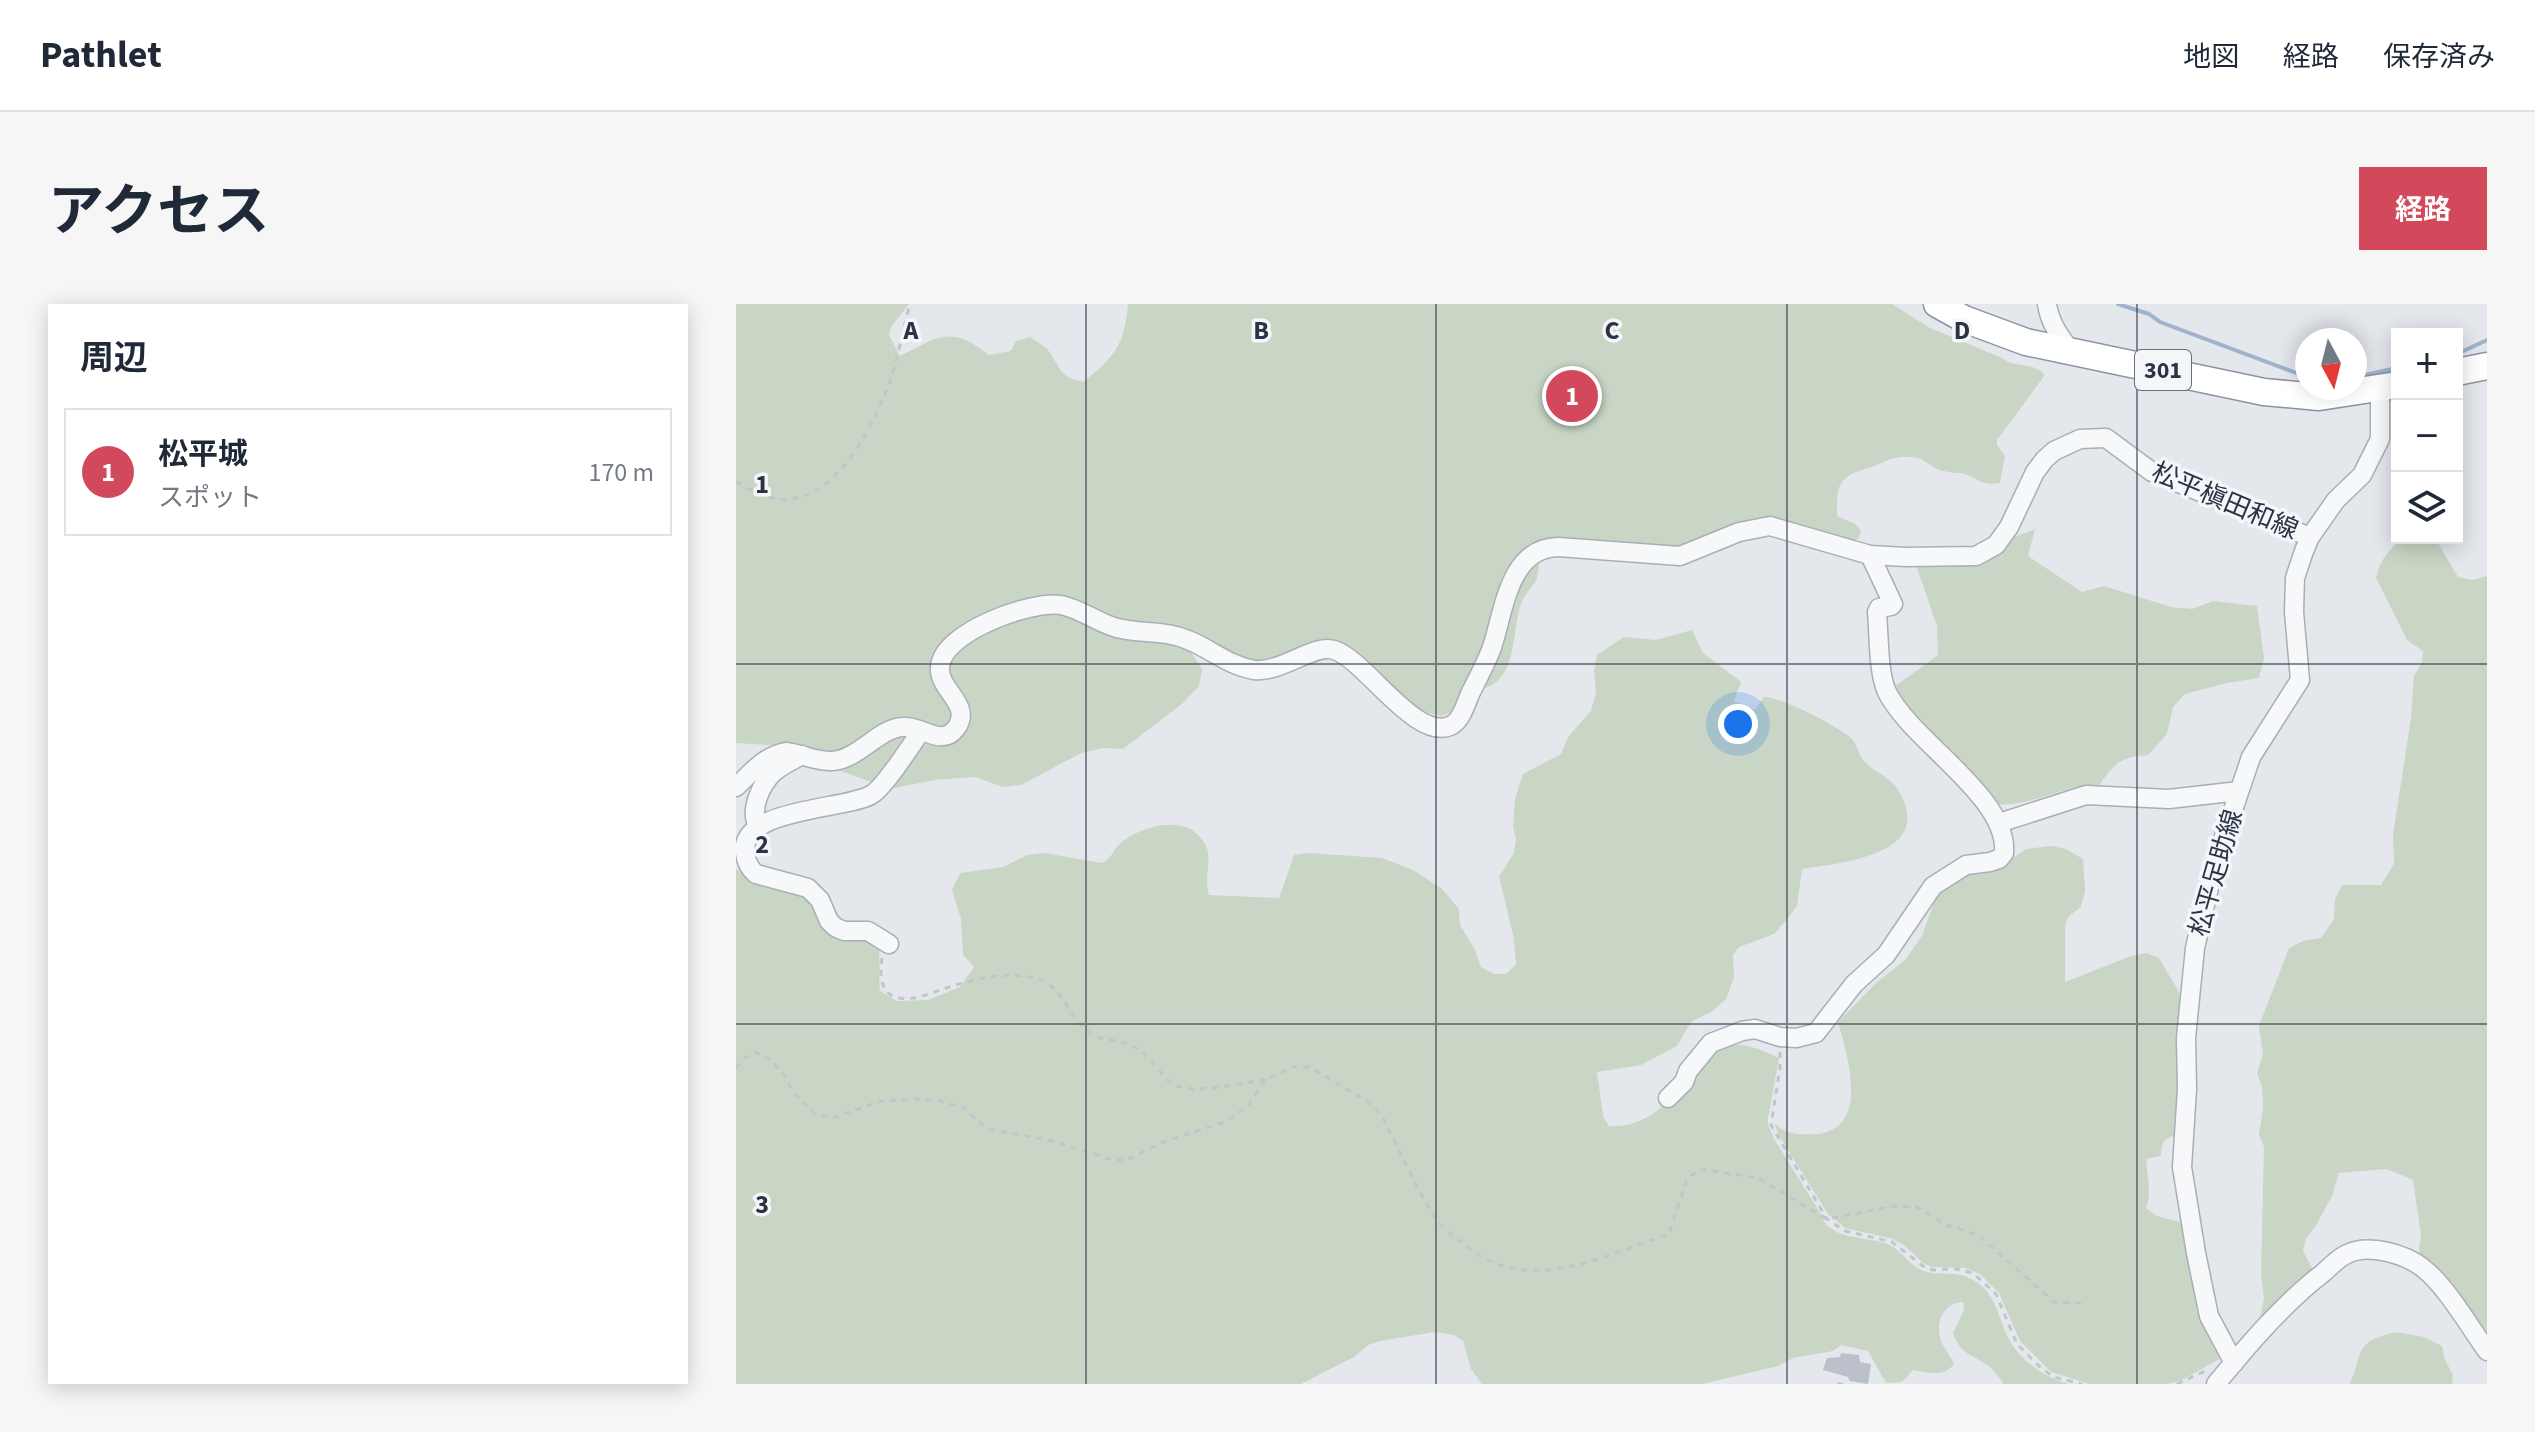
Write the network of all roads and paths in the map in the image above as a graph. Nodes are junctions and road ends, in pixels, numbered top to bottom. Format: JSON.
{"nodes":[{"id":1,"x":910,"y":304,"type":"edge"},
{"id":2,"x":1937,"y":304,"type":"edge"},
{"id":3,"x":2047,"y":304,"type":"edge"},
{"id":4,"x":2072,"y":352,"type":"junction"},
{"id":5,"x":2487,"y":366,"type":"edge"},
{"id":6,"x":2463,"y":371,"type":"edge"},
{"id":7,"x":2388,"y":387,"type":"edge"},
{"id":8,"x":736,"y":482,"type":"edge"},
{"id":9,"x":2310,"y":537,"type":"junction"},
{"id":10,"x":1870,"y":555,"type":"junction"},
{"id":11,"x":921,"y":731,"type":"junction"},
{"id":12,"x":802,"y":755,"type":"junction"},
{"id":13,"x":736,"y":787,"type":"edge"},
{"id":14,"x":2239,"y":791,"type":"junction"},
{"id":15,"x":1999,"y":823,"type":"junction"},
{"id":16,"x":758,"y":826,"type":"junction"},
{"id":17,"x":885,"y":941,"type":"joint"},
{"id":18,"x":1780,"y":1037,"type":"junction"},
{"id":19,"x":736,"y":1068,"type":"edge"},
{"id":20,"x":1265,"y":1080,"type":"junction"},
{"id":21,"x":1668,"y":1098,"type":"dead end"},
{"id":22,"x":1827,"y":1219,"type":"junction"},
{"id":23,"x":2083,"y":1303,"type":"dead end"},
{"id":24,"x":2487,"y":1351,"type":"edge"},
{"id":25,"x":2234,"y":1363,"type":"junction"},
{"id":26,"x":1837,"y":1384,"type":"edge"},
{"id":27,"x":1844,"y":1384,"type":"edge"},
{"id":28,"x":2082,"y":1384,"type":"edge"},
{"id":29,"x":2216,"y":1384,"type":"edge"}],
"edges":[{"from":1,"to":8,"type":"path"},
{"from":2,"to":4,"type":"highway","number":"301"},
{"from":3,"to":4,"type":"street"},
{"from":4,"to":7,"type":"highway","number":"301"},
{"from":5,"to":6,"type":"highway"},
{"from":7,"to":9,"type":"street","name":"松平足助線"},
{"from":9,"to":10,"type":"street","name":"松平槇田和線"},
{"from":9,"to":14,"type":"street","name":"松平足助線"},
{"from":10,"to":11,"type":"street","name":"松平槇田和線"},
{"from":10,"to":15,"type":"street"},
{"from":11,"to":12,"type":"street","name":"松平槇田和線"},
{"from":11,"to":16,"type":"street"},
{"from":12,"to":13,"type":"street","name":"松平槇田和線"},
{"from":12,"to":16,"type":"street"},
{"from":14,"to":15,"type":"street"},
{"from":14,"to":25,"type":"street","name":"松平足助線"},
{"from":15,"to":18,"type":"street"},
{"from":16,"to":17,"type":"street"},
{"from":17,"to":20,"type":"path"},
{"from":18,"to":21,"type":"street"},
{"from":18,"to":22,"type":"path"},
{"from":19,"to":20,"type":"path"},
{"from":20,"to":22,"type":"path"},
{"from":22,"to":23,"type":"path"},
{"from":22,"to":28,"type":"path"},
{"from":24,"to":25,"type":"street"},
{"from":25,"to":29,"type":"street"},
{"from":26,"to":27,"type":"path"}]}
